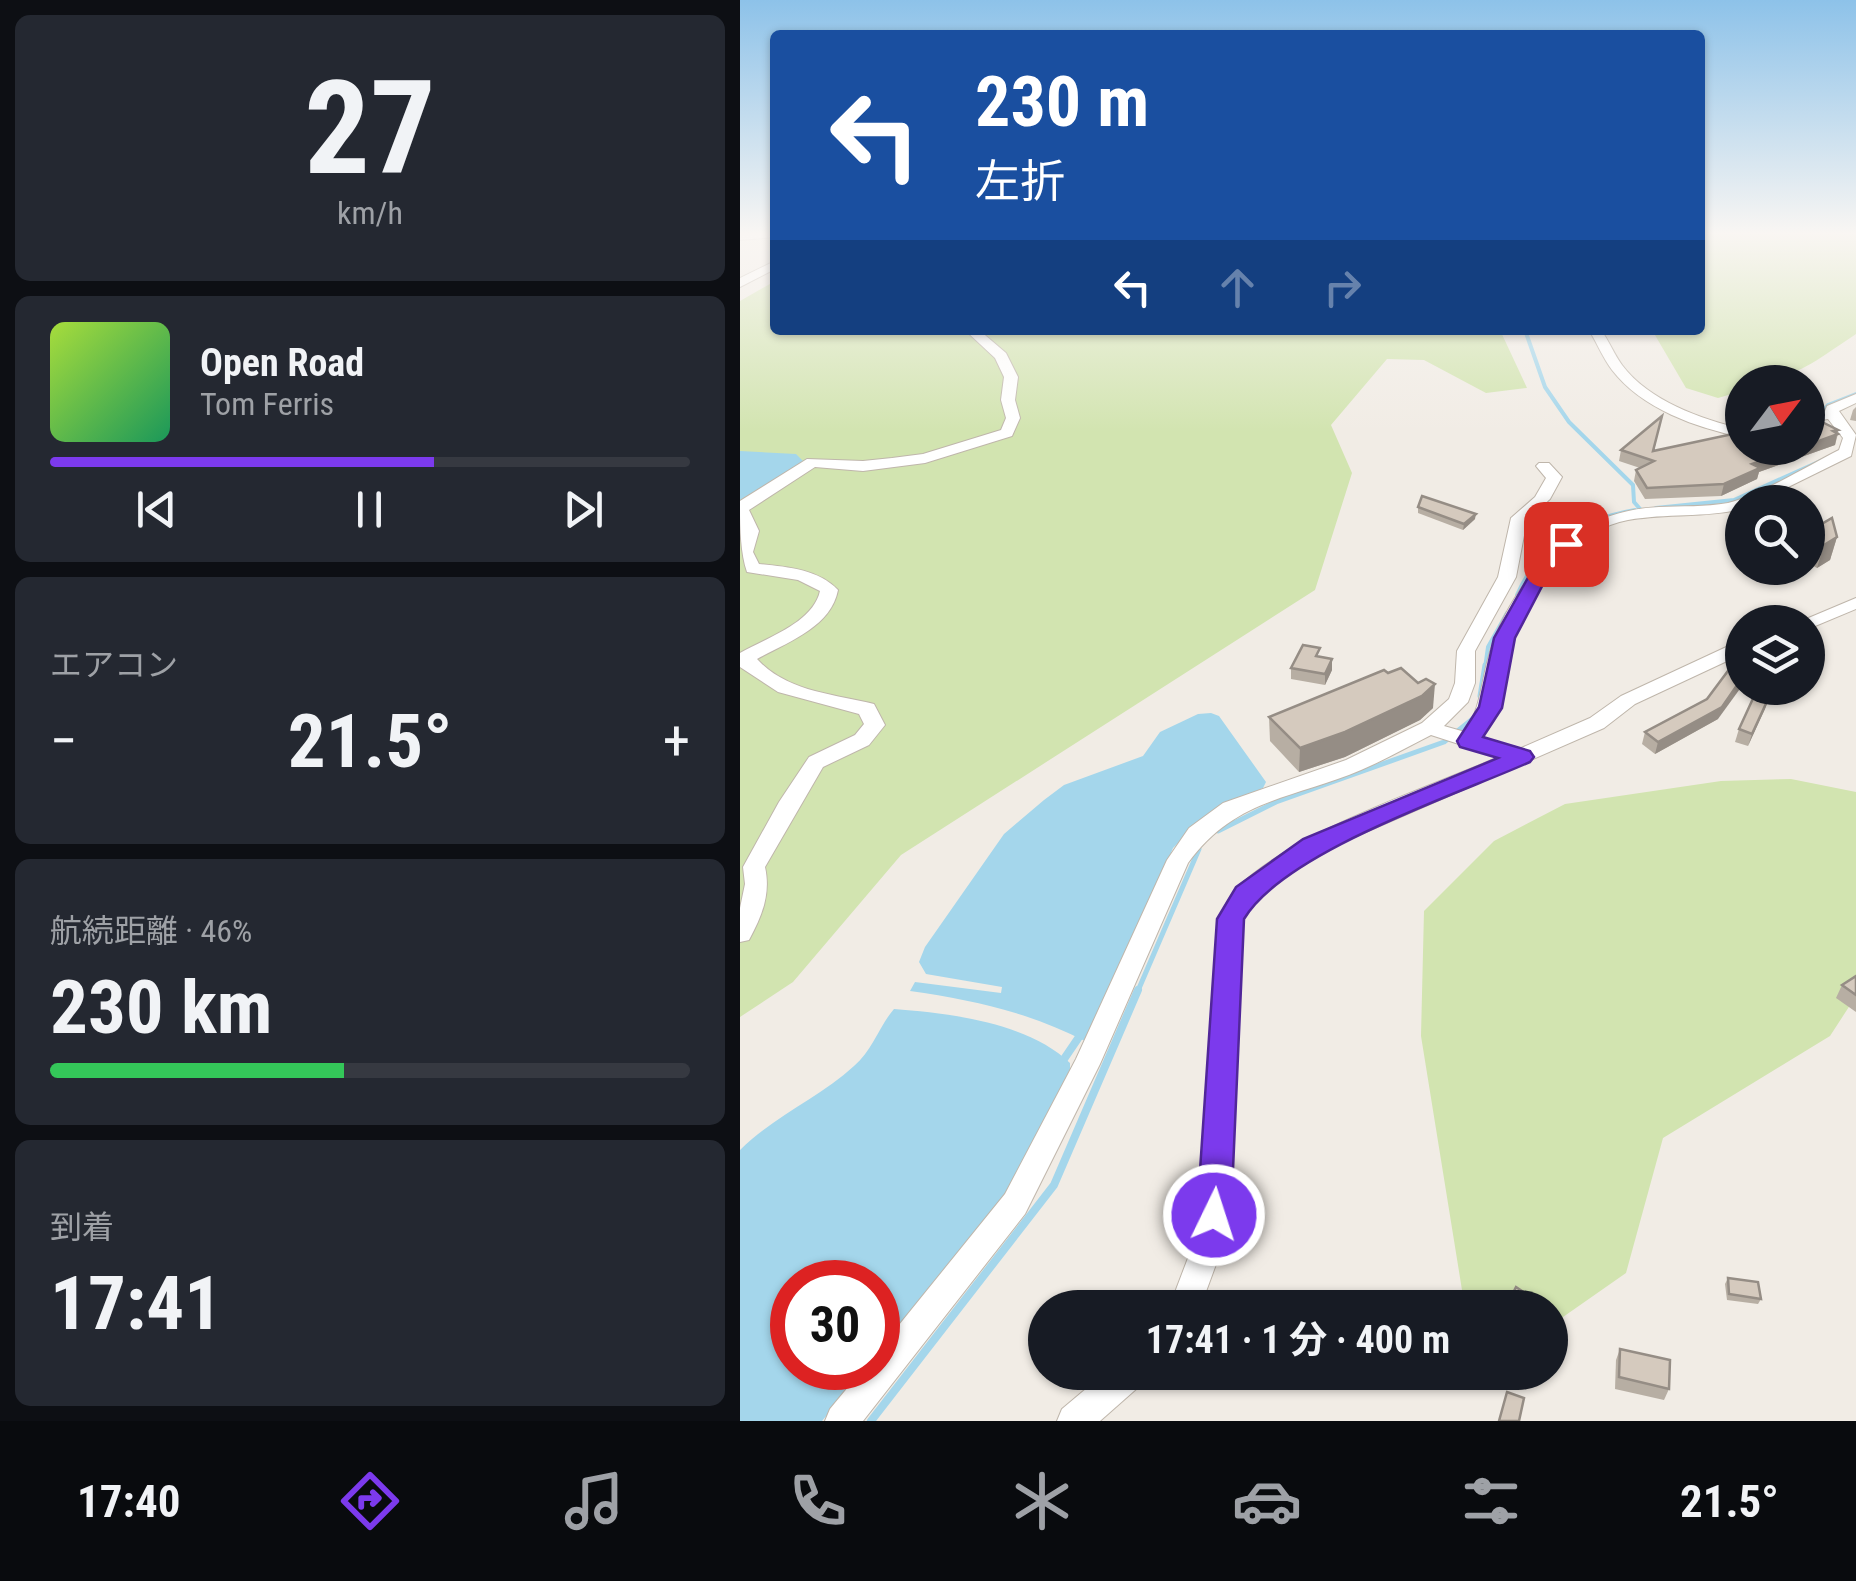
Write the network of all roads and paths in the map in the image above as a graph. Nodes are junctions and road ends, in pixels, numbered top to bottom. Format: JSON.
{"nodes":[{"id":1,"x":977,"y":335,"type":"edge"},
{"id":2,"x":1598,"y":335,"type":"edge"},
{"id":3,"x":1853,"y":401,"type":"edge"},
{"id":4,"x":1825,"y":413,"type":"edge"},
{"id":5,"x":1825,"y":419,"type":"edge"},
{"id":6,"x":1725,"y":428,"type":"edge"},
{"id":7,"x":1825,"y":463,"type":"edge"},
{"id":8,"x":1822,"y":465,"type":"edge"},
{"id":9,"x":1544,"y":466,"type":"dead end"},
{"id":10,"x":1781,"y":485,"type":"edge"},
{"id":11,"x":1725,"y":505,"type":"edge"},
{"id":12,"x":1523,"y":576,"type":"junction"},
{"id":13,"x":1856,"y":603,"type":"edge"},
{"id":14,"x":1825,"y":616,"type":"edge"},
{"id":15,"x":1725,"y":655,"type":"edge"},
{"id":16,"x":744,"y":660,"type":"edge"},
{"id":17,"x":1450,"y":735,"type":"junction"},
{"id":18,"x":1522,"y":757,"type":"junction"},
{"id":19,"x":740,"y":934,"type":"edge"},
{"id":20,"x":1191,"y":1290,"type":"edge"},
{"id":21,"x":1111,"y":1390,"type":"edge"},
{"id":22,"x":842,"y":1421,"type":"edge"},
{"id":23,"x":1074,"y":1421,"type":"edge"}],
"edges":[{"from":1,"to":16,"type":"street"},
{"from":2,"to":6,"type":"street"},
{"from":3,"to":4,"type":"street"},
{"from":5,"to":7,"type":"street"},
{"from":8,"to":10,"type":"street"},
{"from":9,"to":12,"type":"street"},
{"from":11,"to":12,"type":"street"},
{"from":12,"to":17,"type":"street"},
{"from":12,"to":17,"type":"street"},
{"from":13,"to":14,"type":"street"},
{"from":15,"to":18,"type":"street"},
{"from":16,"to":19,"type":"street"},
{"from":17,"to":18,"type":"street"},
{"from":17,"to":22,"type":"street"},
{"from":18,"to":20,"type":"street"},
{"from":21,"to":23,"type":"street"}]}
